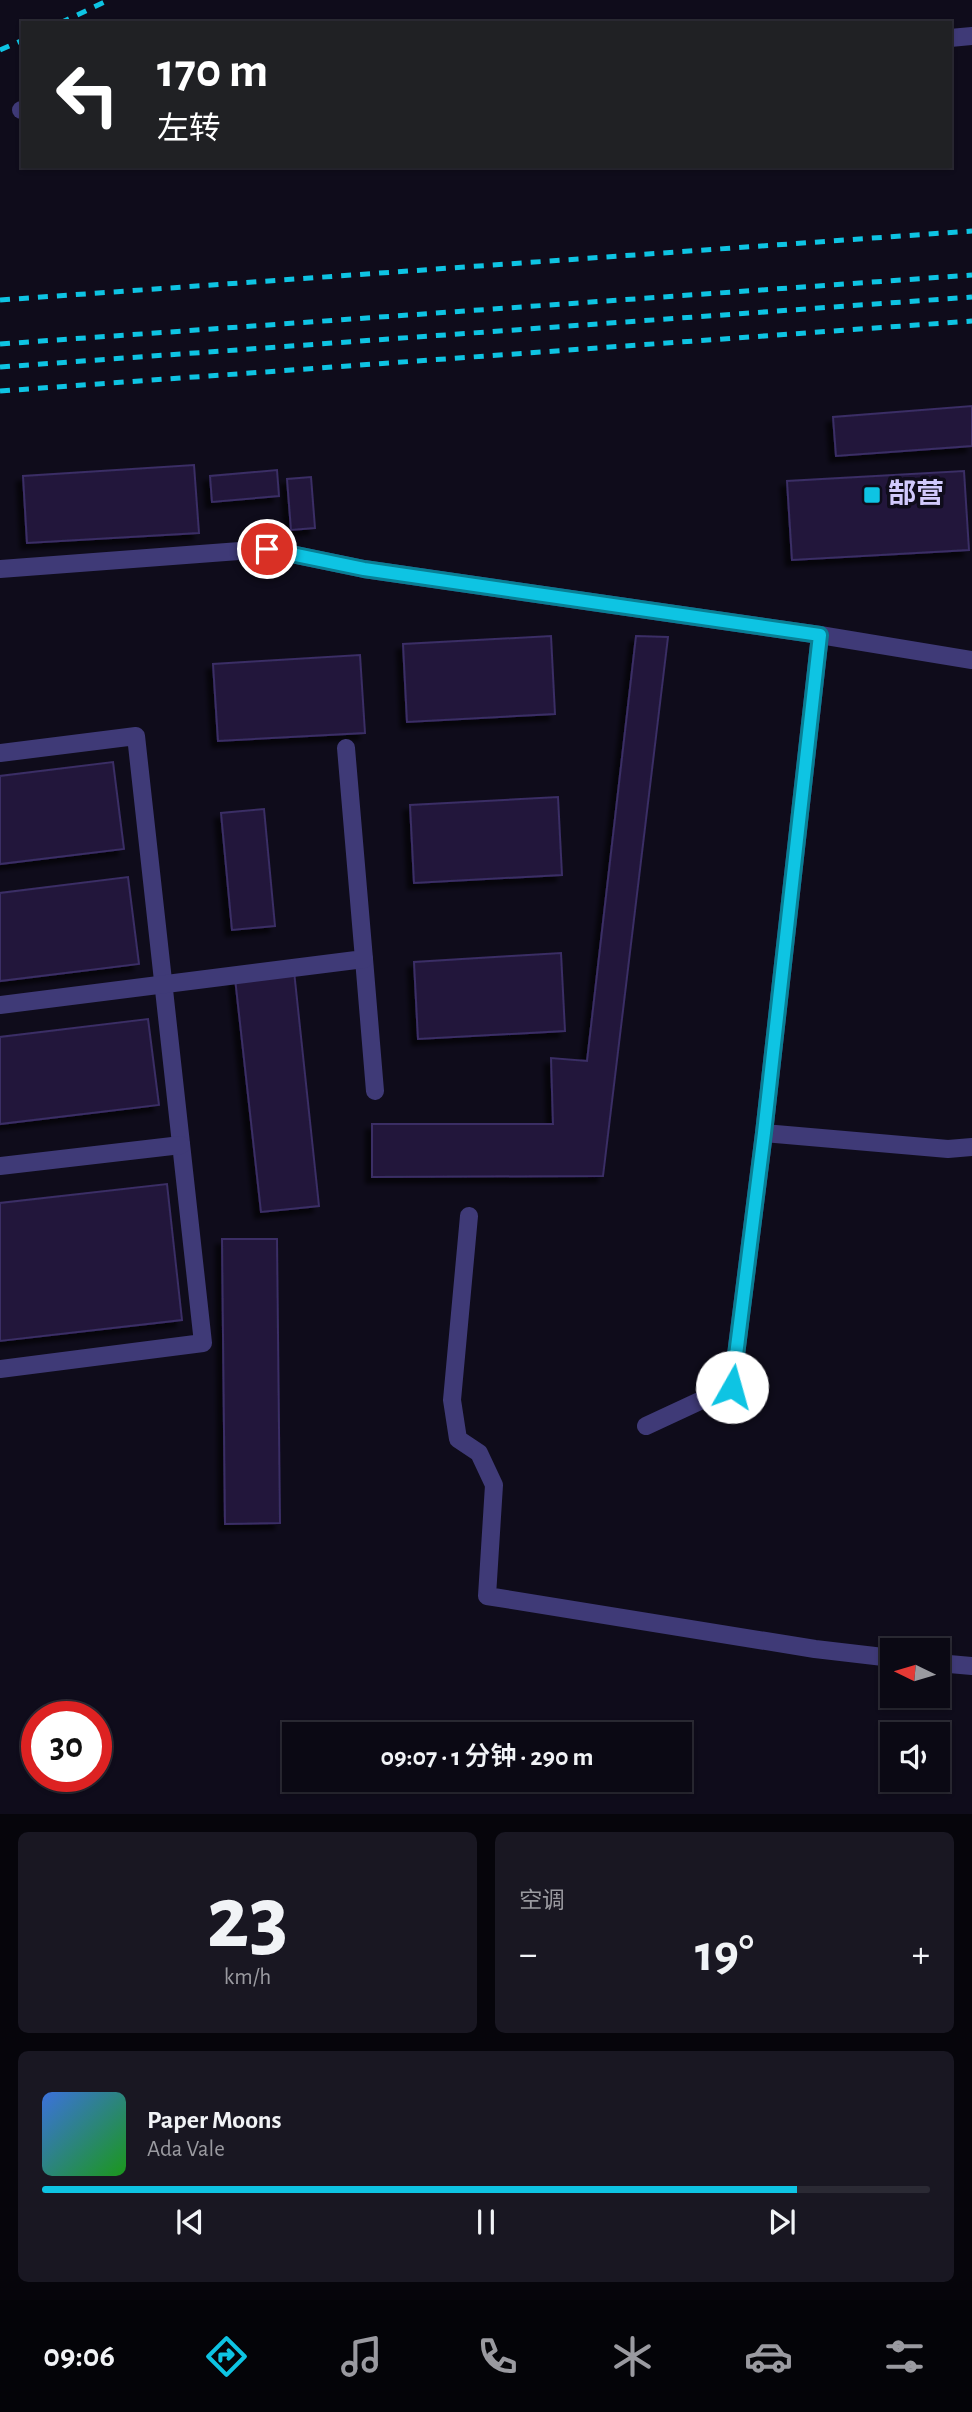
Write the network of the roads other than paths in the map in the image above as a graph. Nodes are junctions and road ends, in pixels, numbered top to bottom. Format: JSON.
{"nodes":[{"id":1,"x":972,"y":36,"type":"edge"},
{"id":2,"x":952,"y":38,"type":"edge"},
{"id":3,"x":0,"y":569,"type":"edge"},
{"id":4,"x":820,"y":635,"type":"junction"},
{"id":5,"x":972,"y":660,"type":"edge"},
{"id":6,"x":346,"y":748,"type":"dead end"},
{"id":7,"x":0,"y":753,"type":"edge"},
{"id":8,"x":364,"y":959,"type":"junction"},
{"id":9,"x":163,"y":985,"type":"junction"},
{"id":10,"x":0,"y":1005,"type":"edge"},
{"id":11,"x":374,"y":1091,"type":"dead end"},
{"id":12,"x":764,"y":1133,"type":"junction"},
{"id":13,"x":181,"y":1145,"type":"junction"},
{"id":14,"x":972,"y":1147,"type":"edge"},
{"id":15,"x":0,"y":1166,"type":"edge"},
{"id":16,"x":469,"y":1216,"type":"dead end"},
{"id":17,"x":0,"y":1369,"type":"edge"},
{"id":18,"x":646,"y":1426,"type":"dead end"},
{"id":19,"x":880,"y":1657,"type":"edge"},
{"id":20,"x":950,"y":1665,"type":"edge"},
{"id":21,"x":972,"y":1666,"type":"edge"}],
"edges":[{"from":1,"to":2,"type":"street"},
{"from":3,"to":4,"type":"street"},
{"from":4,"to":5,"type":"street"},
{"from":4,"to":12,"type":"street"},
{"from":6,"to":8,"type":"street"},
{"from":7,"to":9,"type":"street"},
{"from":8,"to":9,"type":"street"},
{"from":8,"to":11,"type":"street"},
{"from":9,"to":10,"type":"street"},
{"from":9,"to":13,"type":"street"},
{"from":12,"to":14,"type":"street"},
{"from":12,"to":18,"type":"street"},
{"from":13,"to":15,"type":"street"},
{"from":13,"to":17,"type":"street"},
{"from":16,"to":19,"type":"street"},
{"from":20,"to":21,"type":"street"}]}
